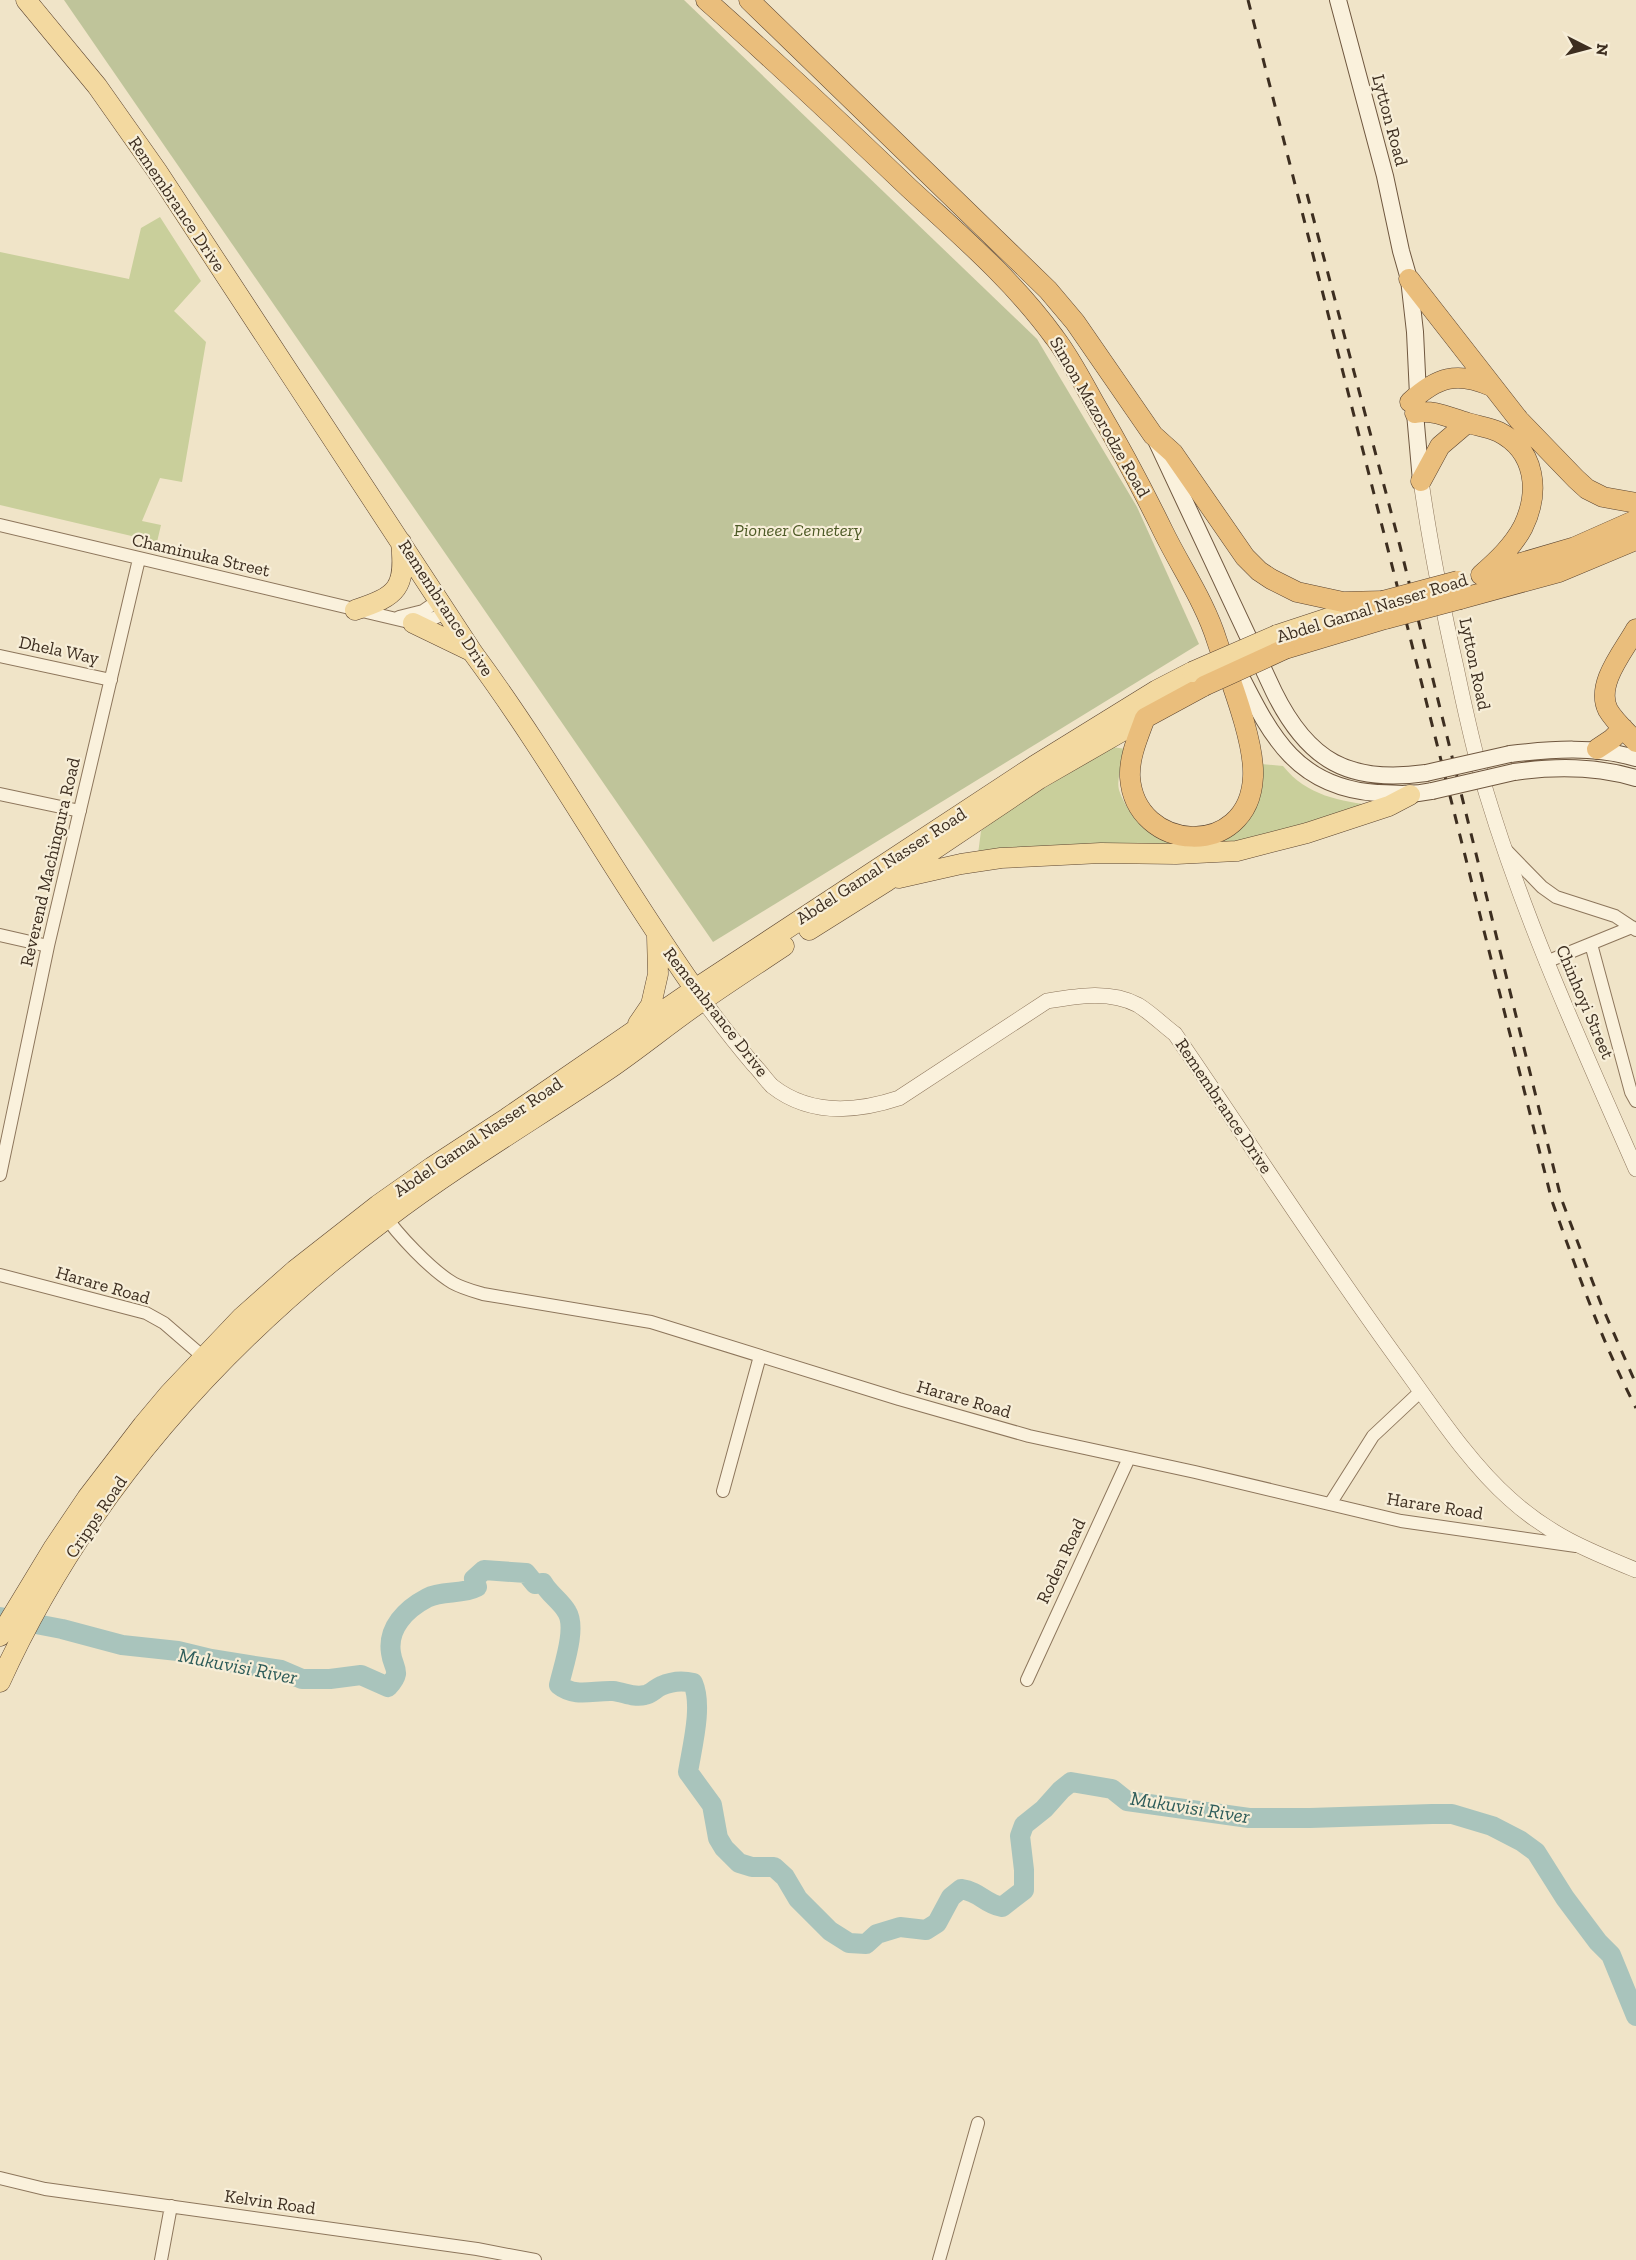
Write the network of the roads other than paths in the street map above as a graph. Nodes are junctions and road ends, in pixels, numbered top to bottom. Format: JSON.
{"nodes":[{"id":1,"x":26,"y":0,"type":"edge"},
{"id":2,"x":706,"y":0,"type":"edge"},
{"id":3,"x":749,"y":0,"type":"edge"},
{"id":4,"x":1338,"y":0,"type":"edge"},
{"id":5,"x":1401,"y":250,"type":"junction"},
{"id":6,"x":1409,"y":279,"type":"junction"},
{"id":7,"x":1491,"y":386,"type":"junction"},
{"id":8,"x":1414,"y":403,"type":"junction"},
{"id":9,"x":1467,"y":423,"type":"junction"},
{"id":10,"x":1153,"y":435,"type":"junction"},
{"id":11,"x":1421,"y":480,"type":"junction"},
{"id":12,"x":1636,"y":503,"type":"edge"},
{"id":13,"x":1636,"y":520,"type":"edge"},
{"id":14,"x":0,"y":525,"type":"edge"},
{"id":15,"x":400,"y":539,"type":"junction"},
{"id":16,"x":1636,"y":540,"type":"edge"},
{"id":17,"x":139,"y":559,"type":"junction"},
{"id":18,"x":1481,"y":575,"type":"junction"},
{"id":19,"x":1459,"y":590,"type":"junction"},
{"id":20,"x":443,"y":606,"type":"junction"},
{"id":21,"x":1381,"y":608,"type":"junction"},
{"id":22,"x":355,"y":609,"type":"junction"},
{"id":23,"x":1210,"y":617,"type":"junction"},
{"id":24,"x":404,"y":621,"type":"junction"},
{"id":25,"x":1633,"y":644,"type":"edge"},
{"id":26,"x":473,"y":653,"type":"junction"},
{"id":27,"x":0,"y":656,"type":"edge"},
{"id":28,"x":1198,"y":679,"type":"junction"},
{"id":29,"x":111,"y":680,"type":"junction"},
{"id":30,"x":1144,"y":718,"type":"junction"},
{"id":31,"x":1629,"y":735,"type":"edge"},
{"id":32,"x":1597,"y":749,"type":"junction"},
{"id":33,"x":1636,"y":758,"type":"edge"},
{"id":34,"x":1636,"y":778,"type":"edge"},
{"id":35,"x":0,"y":794,"type":"edge"},
{"id":36,"x":1410,"y":795,"type":"junction"},
{"id":37,"x":80,"y":811,"type":"junction"},
{"id":38,"x":1504,"y":849,"type":"junction"},
{"id":39,"x":887,"y":881,"type":"junction"},
{"id":40,"x":1634,"y":929,"type":"edge"},
{"id":41,"x":0,"y":935,"type":"edge"},
{"id":42,"x":657,"y":936,"type":"junction"},
{"id":43,"x":1591,"y":944,"type":"junction"},
{"id":44,"x":48,"y":946,"type":"junction"},
{"id":45,"x":1546,"y":962,"type":"junction"},
{"id":46,"x":699,"y":994,"type":"junction"},
{"id":47,"x":633,"y":1032,"type":"junction"},
{"id":48,"x":1636,"y":1101,"type":"edge"},
{"id":49,"x":1636,"y":1170,"type":"edge"},
{"id":50,"x":0,"y":1175,"type":"edge"},
{"id":51,"x":382,"y":1212,"type":"junction"},
{"id":52,"x":0,"y":1275,"type":"edge"},
{"id":53,"x":760,"y":1356,"type":"junction"},
{"id":54,"x":210,"y":1362,"type":"junction"},
{"id":55,"x":1421,"y":1391,"type":"junction"},
{"id":56,"x":1129,"y":1458,"type":"junction"},
{"id":57,"x":723,"y":1491,"type":"dead end"},
{"id":58,"x":1330,"y":1504,"type":"junction"},
{"id":59,"x":1577,"y":1546,"type":"junction"},
{"id":60,"x":1636,"y":1570,"type":"edge"},
{"id":61,"x":28,"y":1605,"type":"junction"},
{"id":62,"x":2,"y":1632,"type":"edge"},
{"id":63,"x":1027,"y":1680,"type":"dead end"},
{"id":64,"x":0,"y":1682,"type":"edge"},
{"id":65,"x":978,"y":2123,"type":"dead end"},
{"id":66,"x":0,"y":2178,"type":"edge"},
{"id":67,"x":171,"y":2206,"type":"junction"},
{"id":68,"x":161,"y":2260,"type":"edge"},
{"id":69,"x":535,"y":2260,"type":"edge"},
{"id":70,"x":939,"y":2260,"type":"edge"}],
"edges":[{"from":1,"to":15,"type":"main road","name":"Remembrance Drive"},
{"from":2,"to":23,"type":"highway","name":"Simon Mazorodze Road"},
{"from":3,"to":10,"type":"highway","name":"Simon Mazorodze Road"},
{"from":4,"to":5,"type":"main road","name":"Lytton Road"},
{"from":5,"to":6,"type":"main road","name":"Lytton Road"},
{"from":5,"to":8,"type":"main road","name":"Lytton Road"},
{"from":6,"to":7,"type":"highway"},
{"from":6,"to":8,"type":"main road","name":"Lytton Road"},
{"from":7,"to":8,"type":"highway"},
{"from":7,"to":12,"type":"highway"},
{"from":8,"to":9,"type":"highway"},
{"from":8,"to":11,"type":"main road","name":"Lytton Road"},
{"from":9,"to":11,"type":"highway"},
{"from":9,"to":18,"type":"highway"},
{"from":10,"to":21,"type":"highway"},
{"from":10,"to":32,"type":"main road","name":"Simon Mazorodze Road","bridge":true},
{"from":11,"to":38,"type":"street","name":"Lytton Road"},
{"from":13,"to":18,"type":"highway","name":"Abdel Gamal Nasser Road"},
{"from":14,"to":17,"type":"street","name":"Chaminuka Street"},
{"from":15,"to":20,"type":"main road","name":"Remembrance Drive"},
{"from":15,"to":22,"type":"main road"},
{"from":16,"to":19,"type":"highway","name":"Abdel Gamal Nasser Road"},
{"from":17,"to":22,"type":"street","name":"Chaminuka Street"},
{"from":17,"to":29,"type":"street","name":"Reverend Machingura Road"},
{"from":18,"to":19,"type":"highway","name":"Abdel Gamal Nasser Road"},
{"from":19,"to":21,"type":"highway","name":"Abdel Gamal Nasser Road","bridge":true},
{"from":20,"to":24,"type":"street"},
{"from":20,"to":24,"type":"street"},
{"from":20,"to":26,"type":"main road","name":"Remembrance Drive"},
{"from":21,"to":28,"type":"highway","name":"Abdel Gamal Nasser Road","bridge":true},
{"from":22,"to":24,"type":"street","name":"Chaminuka Street"},
{"from":23,"to":30,"type":"highway"},
{"from":23,"to":36,"type":"main road","name":"Simon Mazorodze Road"},
{"from":24,"to":26,"type":"main road"},
{"from":25,"to":31,"type":"highway"},
{"from":26,"to":42,"type":"main road","name":"Remembrance Drive"},
{"from":27,"to":29,"type":"street","name":"Dhela Way"},
{"from":28,"to":30,"type":"highway","name":"Abdel Gamal Nasser Road"},
{"from":28,"to":46,"type":"main road","name":"Abdel Gamal Nasser Road"},
{"from":29,"to":37,"type":"street","name":"Reverend Machingura Road"},
{"from":30,"to":39,"type":"main road","name":"Abdel Gamal Nasser Road"},
{"from":31,"to":32,"type":"highway"},
{"from":32,"to":33,"type":"main road","name":"Simon Mazorodze Road"},
{"from":34,"to":36,"type":"main road","name":"Simon Mazorodze Road","bridge":true},
{"from":35,"to":37,"type":"street"},
{"from":36,"to":39,"type":"main road"},
{"from":37,"to":44,"type":"street","name":"Reverend Machingura Road"},
{"from":38,"to":40,"type":"street"},
{"from":38,"to":45,"type":"street","name":"Chinhoyi Street"},
{"from":39,"to":46,"type":"main road","name":"Abdel Gamal Nasser Road"},
{"from":40,"to":43,"type":"street"},
{"from":41,"to":44,"type":"street"},
{"from":42,"to":46,"type":"main road","name":"Remembrance Drive"},
{"from":42,"to":47,"type":"main road"},
{"from":43,"to":45,"type":"street"},
{"from":43,"to":48,"type":"street"},
{"from":44,"to":50,"type":"street","name":"Reverend Machingura Road"},
{"from":45,"to":49,"type":"street","name":"Chinhoyi Street"},
{"from":46,"to":47,"type":"main road","name":"Abdel Gamal Nasser Road"},
{"from":46,"to":51,"type":"main road","name":"Abdel Gamal Nasser Road"},
{"from":46,"to":55,"type":"street","name":"Remembrance Drive"},
{"from":47,"to":51,"type":"main road","name":"Abdel Gamal Nasser Road"},
{"from":51,"to":53,"type":"street","name":"Harare Road"},
{"from":51,"to":54,"type":"main road","name":"Abdel Gamal Nasser Road"},
{"from":52,"to":54,"type":"street","name":"Harare Road"},
{"from":53,"to":56,"type":"street","name":"Harare Road"},
{"from":53,"to":57,"type":"street"},
{"from":54,"to":61,"type":"main road","name":"Cripps Road"},
{"from":55,"to":58,"type":"street"},
{"from":55,"to":59,"type":"street","name":"Remembrance Drive"},
{"from":56,"to":58,"type":"street","name":"Harare Road"},
{"from":56,"to":63,"type":"street","name":"Roden Road"},
{"from":58,"to":59,"type":"street","name":"Harare Road"},
{"from":59,"to":60,"type":"street","name":"Remembrance Drive"},
{"from":61,"to":62,"type":"main road","name":"Cripps Road"},
{"from":61,"to":64,"type":"main road","name":"Cripps Road"},
{"from":65,"to":70,"type":"street"},
{"from":66,"to":67,"type":"street","name":"Kelvin Road"},
{"from":67,"to":68,"type":"street"},
{"from":67,"to":69,"type":"street","name":"Kelvin Road"}]}
